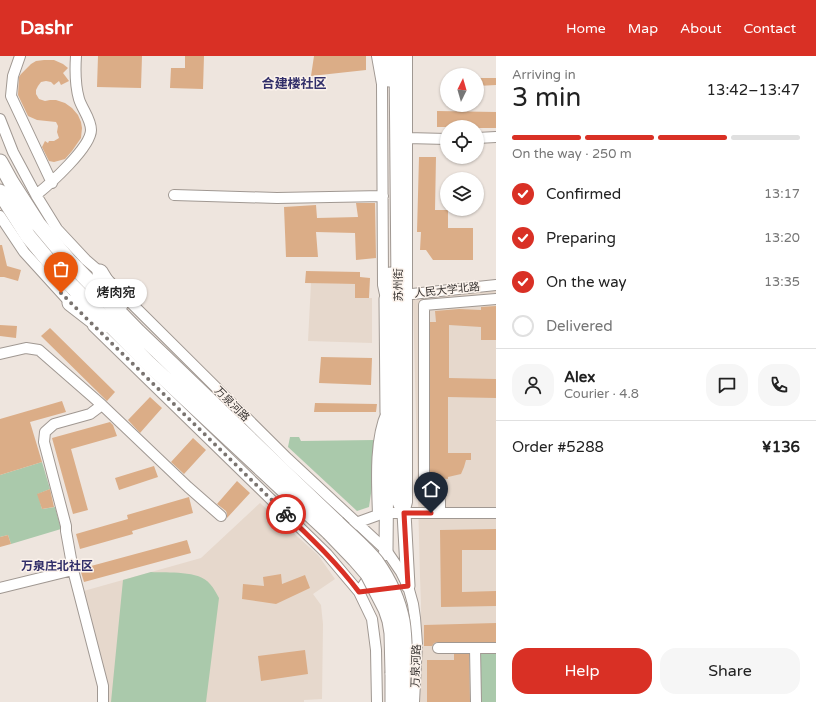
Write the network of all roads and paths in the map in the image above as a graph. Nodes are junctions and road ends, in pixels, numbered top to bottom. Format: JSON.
{"nodes":[{"id":1,"x":20,"y":56,"type":"edge"},
{"id":2,"x":76,"y":56,"type":"edge"},
{"id":3,"x":377,"y":56,"type":"edge"},
{"id":4,"x":387,"y":56,"type":"edge"},
{"id":5,"x":396,"y":56,"type":"edge"},
{"id":6,"x":407,"y":56,"type":"edge"},
{"id":7,"x":0,"y":119,"type":"edge"},
{"id":8,"x":496,"y":137,"type":"edge"},
{"id":9,"x":407,"y":138,"type":"junction"},
{"id":10,"x":484,"y":138,"type":"edge"},
{"id":11,"x":440,"y":139,"type":"edge"},
{"id":12,"x":0,"y":162,"type":"edge"},
{"id":13,"x":52,"y":183,"type":"junction"},
{"id":14,"x":0,"y":192,"type":"edge"},
{"id":15,"x":36,"y":195,"type":"junction"},
{"id":16,"x":174,"y":195,"type":"dead end"},
{"id":17,"x":383,"y":196,"type":"junction"},
{"id":18,"x":0,"y":216,"type":"edge"},
{"id":19,"x":100,"y":272,"type":"junction"},
{"id":20,"x":496,"y":285,"type":"edge"},
{"id":21,"x":397,"y":296,"type":"junction"},
{"id":22,"x":496,"y":299,"type":"edge"},
{"id":23,"x":70,"y":303,"type":"junction"},
{"id":24,"x":138,"y":332,"type":"junction"},
{"id":25,"x":0,"y":354,"type":"edge"},
{"id":26,"x":148,"y":363,"type":"junction"},
{"id":27,"x":102,"y":405,"type":"junction"},
{"id":28,"x":404,"y":513,"type":"junction"},
{"id":29,"x":440,"y":513,"type":"junction"},
{"id":30,"x":496,"y":513,"type":"edge"},
{"id":31,"x":383,"y":514,"type":"junction"},
{"id":32,"x":221,"y":516,"type":"dead end"},
{"id":33,"x":356,"y":523,"type":"junction"},
{"id":34,"x":333,"y":528,"type":"junction"},
{"id":35,"x":386,"y":550,"type":"junction"},
{"id":36,"x":327,"y":554,"type":"junction"},
{"id":37,"x":73,"y":570,"type":"junction"},
{"id":38,"x":408,"y":586,"type":"junction"},
{"id":39,"x":0,"y":588,"type":"edge"},
{"id":40,"x":359,"y":592,"type":"junction"},
{"id":41,"x":413,"y":604,"type":"junction"},
{"id":42,"x":372,"y":619,"type":"junction"},
{"id":43,"x":438,"y":648,"type":"dead end"},
{"id":44,"x":476,"y":648,"type":"junction"},
{"id":45,"x":496,"y":648,"type":"edge"},
{"id":46,"x":399,"y":673,"type":"junction"},
{"id":47,"x":103,"y":702,"type":"edge"},
{"id":48,"x":377,"y":702,"type":"edge"},
{"id":49,"x":393,"y":702,"type":"edge"},
{"id":50,"x":405,"y":702,"type":"edge"},
{"id":51,"x":414,"y":702,"type":"edge"},
{"id":52,"x":476,"y":702,"type":"edge"}],
"edges":[{"from":1,"to":13,"type":"street"},
{"from":2,"to":13,"type":"street"},
{"from":3,"to":17,"type":"street","name":"苏州街"},
{"from":4,"to":21,"type":"main road","name":"苏州街"},
{"from":5,"to":21,"type":"main road","name":"苏州街"},
{"from":6,"to":9,"type":"street","name":"苏州街"},
{"from":7,"to":15,"type":"street","name":"万泉河路"},
{"from":8,"to":10,"type":"street"},
{"from":9,"to":11,"type":"street"},
{"from":9,"to":21,"type":"street","name":"苏州街"},
{"from":12,"to":24,"type":"highway","name":"万泉河路"},
{"from":13,"to":15,"type":"street"},
{"from":14,"to":26,"type":"highway","name":"万泉河路"},
{"from":15,"to":19,"type":"street","name":"万泉河路"},
{"from":16,"to":17,"type":"street"},
{"from":17,"to":21,"type":"street","name":"苏州街"},
{"from":18,"to":23,"type":"street"},
{"from":19,"to":24,"type":"highway"},
{"from":19,"to":33,"type":"street","name":"万泉河路"},
{"from":20,"to":21,"type":"street","name":"人民大学北路"},
{"from":21,"to":28,"type":"main road","name":"苏州街"},
{"from":21,"to":31,"type":"main road","name":"苏州街"},
{"from":22,"to":29,"type":"street"},
{"from":23,"to":26,"type":"highway"},
{"from":23,"to":36,"type":"street"},
{"from":24,"to":34,"type":"highway","name":"万泉河路"},
{"from":25,"to":27,"type":"street"},
{"from":26,"to":34,"type":"highway","name":"万泉河路"},
{"from":27,"to":32,"type":"street"},
{"from":27,"to":37,"type":"street"},
{"from":28,"to":29,"type":"street"},
{"from":28,"to":31,"type":"street"},
{"from":28,"to":38,"type":"main road","name":"苏州街"},
{"from":29,"to":30,"type":"street"},
{"from":31,"to":33,"type":"street"},
{"from":31,"to":35,"type":"main road","name":"苏州街"},
{"from":33,"to":35,"type":"street","name":"万泉河路"},
{"from":33,"to":36,"type":"street"},
{"from":34,"to":46,"type":"highway","name":"万泉河路","bridge":true},
{"from":35,"to":38,"type":"street","name":"万泉河路"},
{"from":35,"to":40,"type":"street"},
{"from":36,"to":40,"type":"street"},
{"from":37,"to":39,"type":"street"},
{"from":37,"to":47,"type":"street"},
{"from":38,"to":40,"type":"street"},
{"from":38,"to":41,"type":"street","name":"万泉河路"},
{"from":40,"to":42,"type":"street"},
{"from":41,"to":42,"type":"street"},
{"from":41,"to":51,"type":"street","name":"万泉河路"},
{"from":42,"to":48,"type":"street"},
{"from":43,"to":44,"type":"street"},
{"from":44,"to":45,"type":"street"},
{"from":44,"to":52,"type":"street"},
{"from":46,"to":49,"type":"highway","name":"万泉河路"},
{"from":46,"to":50,"type":"highway","name":"万泉河路"}]}
